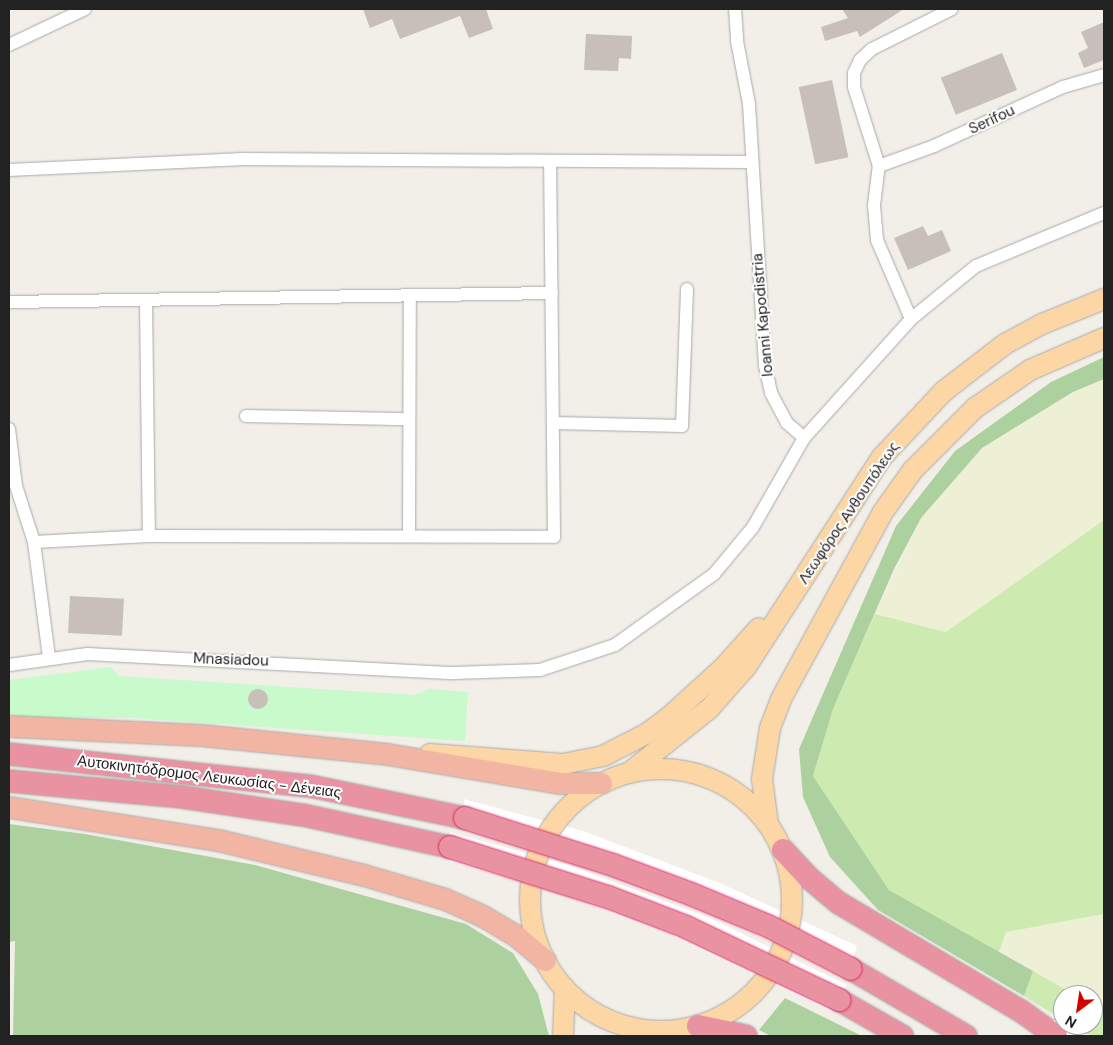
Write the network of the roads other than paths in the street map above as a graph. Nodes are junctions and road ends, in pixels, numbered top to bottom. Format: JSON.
{"nodes":[{"id":1,"x":85,"y":9,"type":"edge"},
{"id":2,"x":735,"y":9,"type":"edge"},
{"id":3,"x":952,"y":9,"type":"edge"},
{"id":4,"x":9,"y":45,"type":"edge"},
{"id":5,"x":1104,"y":74,"type":"edge"},
{"id":6,"x":550,"y":162,"type":"junction"},
{"id":7,"x":751,"y":162,"type":"junction"},
{"id":8,"x":879,"y":166,"type":"junction"},
{"id":9,"x":9,"y":170,"type":"edge"},
{"id":10,"x":1104,"y":213,"type":"edge"},
{"id":11,"x":687,"y":289,"type":"dead end"},
{"id":12,"x":552,"y":292,"type":"junction"},
{"id":13,"x":410,"y":295,"type":"junction"},
{"id":14,"x":1104,"y":298,"type":"edge"},
{"id":15,"x":146,"y":301,"type":"junction"},
{"id":16,"x":9,"y":302,"type":"edge"},
{"id":17,"x":911,"y":318,"type":"junction"},
{"id":18,"x":1104,"y":338,"type":"edge"},
{"id":19,"x":246,"y":416,"type":"dead end"},
{"id":20,"x":409,"y":419,"type":"junction"},
{"id":21,"x":554,"y":423,"type":"junction"},
{"id":22,"x":9,"y":429,"type":"edge"},
{"id":23,"x":804,"y":438,"type":"junction"},
{"id":24,"x":409,"y":535,"type":"junction"},
{"id":25,"x":149,"y":536,"type":"junction"},
{"id":26,"x":34,"y":542,"type":"junction"},
{"id":27,"x":826,"y":547,"type":"junction"},
{"id":28,"x":49,"y":658,"type":"junction"},
{"id":29,"x":9,"y":666,"type":"edge"},
{"id":30,"x":9,"y":726,"type":"edge"},
{"id":31,"x":9,"y":754,"type":"edge"},
{"id":32,"x":387,"y":754,"type":"junction"},
{"id":33,"x":630,"y":772,"type":"junction"},
{"id":34,"x":17,"y":781,"type":"edge"},
{"id":35,"x":601,"y":783,"type":"junction"},
{"id":36,"x":9,"y":807,"type":"edge"},
{"id":37,"x":768,"y":824,"type":"junction"},
{"id":38,"x":783,"y":850,"type":"junction"},
{"id":39,"x":544,"y":960,"type":"junction"},
{"id":40,"x":565,"y":989,"type":"junction"},
{"id":41,"x":1021,"y":1011,"type":"junction"},
{"id":42,"x":685,"y":1031,"type":"edge"},
{"id":43,"x":563,"y":1036,"type":"edge"},
{"id":44,"x":746,"y":1036,"type":"edge"},
{"id":45,"x":902,"y":1036,"type":"edge"},
{"id":46,"x":966,"y":1036,"type":"edge"},
{"id":47,"x":1056,"y":1036,"type":"edge"},
{"id":48,"x":1072,"y":1036,"type":"edge"}],
"edges":[{"from":1,"to":4,"type":"street"},
{"from":2,"to":7,"type":"street","name":"Ioanni Kapodistria"},
{"from":3,"to":8,"type":"street"},
{"from":5,"to":8,"type":"street","name":"Serifou"},
{"from":6,"to":7,"type":"street"},
{"from":6,"to":9,"type":"street"},
{"from":6,"to":12,"type":"street"},
{"from":7,"to":23,"type":"street","name":"Ioanni Kapodistria"},
{"from":8,"to":17,"type":"street"},
{"from":10,"to":17,"type":"street"},
{"from":11,"to":21,"type":"street"},
{"from":12,"to":13,"type":"street"},
{"from":12,"to":21,"type":"street"},
{"from":13,"to":15,"type":"street"},
{"from":13,"to":20,"type":"street"},
{"from":14,"to":27,"type":"main road","name":"Λεωφόρος Ανθουπόλεως"},
{"from":15,"to":16,"type":"street"},
{"from":15,"to":25,"type":"street"},
{"from":17,"to":23,"type":"street"},
{"from":18,"to":37,"type":"main road","name":"Λεωφόρος Ανθουπόλεως"},
{"from":19,"to":20,"type":"street"},
{"from":20,"to":24,"type":"street"},
{"from":21,"to":24,"type":"street"},
{"from":22,"to":26,"type":"street"},
{"from":23,"to":28,"type":"street","name":"Mnasiadou"},
{"from":24,"to":25,"type":"street"},
{"from":25,"to":26,"type":"street"},
{"from":26,"to":28,"type":"street"},
{"from":27,"to":32,"type":"main road"},
{"from":27,"to":33,"type":"main road","name":"Λεωφόρος Ανθουπόλεως"},
{"from":28,"to":29,"type":"street","name":"Mnasiadou"},
{"from":30,"to":32,"type":"highway"},
{"from":31,"to":46,"type":"highway","name":"Αυτοκινητόδρομος Λευκωσίας - Δένειας","bridge":true},
{"from":32,"to":35,"type":"highway"},
{"from":33,"to":35,"type":"main road"},
{"from":33,"to":37,"type":"main road"},
{"from":34,"to":45,"type":"highway","bridge":true},
{"from":35,"to":39,"type":"main road"},
{"from":36,"to":39,"type":"highway"},
{"from":37,"to":38,"type":"main road"},
{"from":38,"to":41,"type":"highway"},
{"from":38,"to":42,"type":"main road"},
{"from":39,"to":40,"type":"main road"},
{"from":40,"to":42,"type":"main road"},
{"from":40,"to":43,"type":"main road"},
{"from":41,"to":47,"type":"highway"},
{"from":41,"to":48,"type":"street"},
{"from":42,"to":44,"type":"highway"}]}
